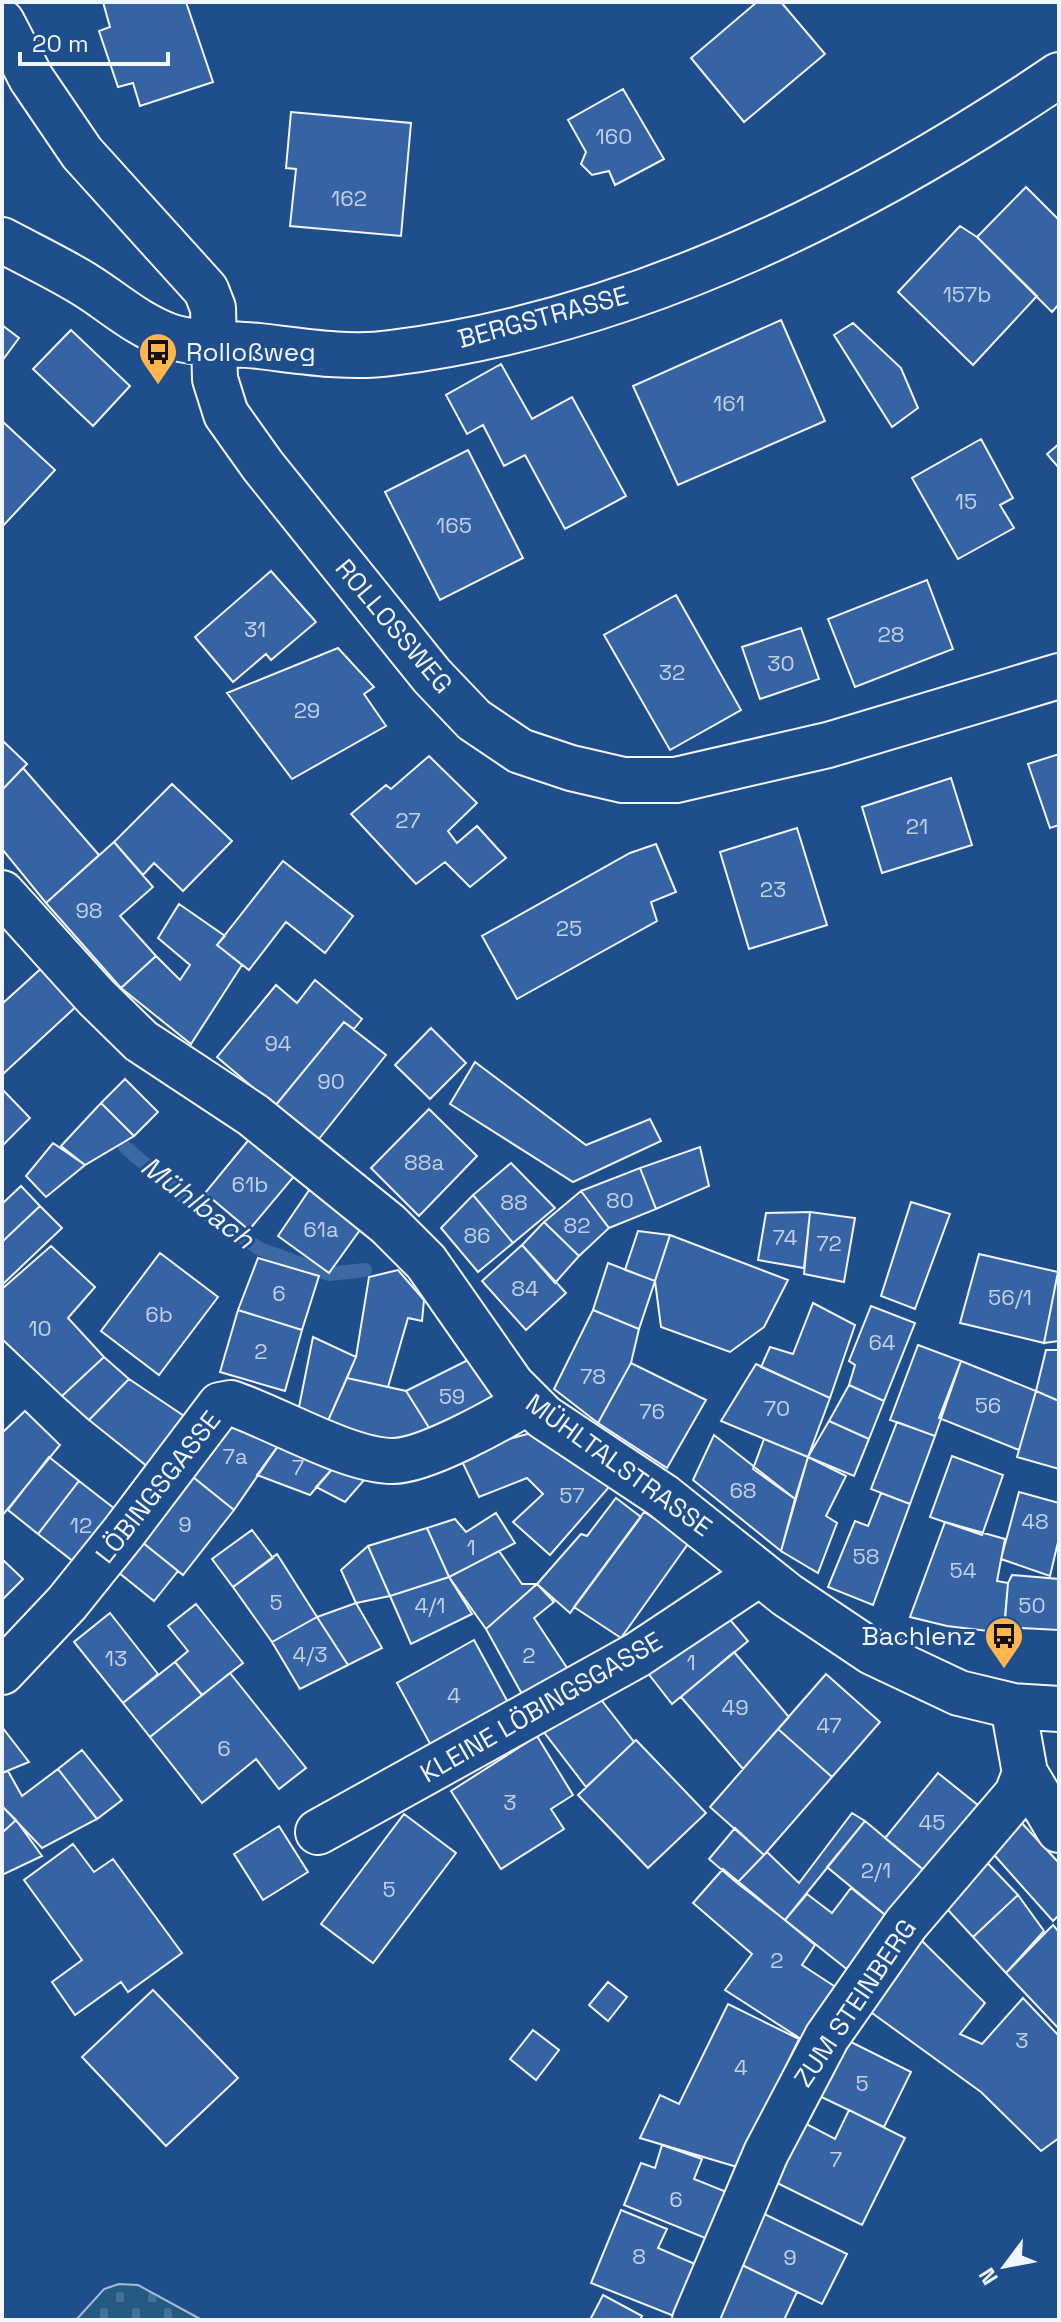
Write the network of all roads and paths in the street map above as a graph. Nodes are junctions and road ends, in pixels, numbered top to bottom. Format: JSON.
{"nodes":[{"id":1,"x":2,"y":22,"type":"edge"},
{"id":2,"x":1059,"y":75,"type":"edge"},
{"id":3,"x":2,"y":240,"type":"edge"},
{"id":4,"x":212,"y":341,"type":"junction"},
{"id":5,"x":1059,"y":676,"type":"edge"},
{"id":6,"x":2,"y":893,"type":"edge"},
{"id":7,"x":528,"y":1402,"type":"junction"},
{"id":8,"x":759,"y":1574,"type":"junction"},
{"id":9,"x":2,"y":1672,"type":"edge"},
{"id":10,"x":1013,"y":1706,"type":"junction"},
{"id":11,"x":1059,"y":1709,"type":"edge"},
{"id":12,"x":1025,"y":1773,"type":"junction"},
{"id":13,"x":1059,"y":1830,"type":"edge"},
{"id":14,"x":318,"y":1832,"type":"dead end"},
{"id":15,"x":695,"y":2320,"type":"edge"}],
"edges":[{"from":1,"to":4,"type":"street","name":"ROLLOSSWEG"},
{"from":2,"to":4,"type":"street","name":"BERGSTRASSE"},
{"from":3,"to":4,"type":"street","name":"BERGSTRASSE"},
{"from":4,"to":5,"type":"street","name":"ROLLOSSWEG"},
{"from":6,"to":7,"type":"street","name":"MÜHLTALSTRASSE"},
{"from":7,"to":8,"type":"street","name":"MÜHLTALSTRASSE"},
{"from":7,"to":9,"type":"street","name":"LÖBINGSGASSE"},
{"from":8,"to":10,"type":"street","name":"MÜHLTALSTRASSE"},
{"from":8,"to":14,"type":"street","name":"KLEINE LÖBINGSGASSE"},
{"from":10,"to":11,"type":"street","name":"MÜHLTALSTRASSE"},
{"from":10,"to":12,"type":"street"},
{"from":12,"to":13,"type":"street"},
{"from":12,"to":15,"type":"street","name":"ZUM STEINBERG"}]}
